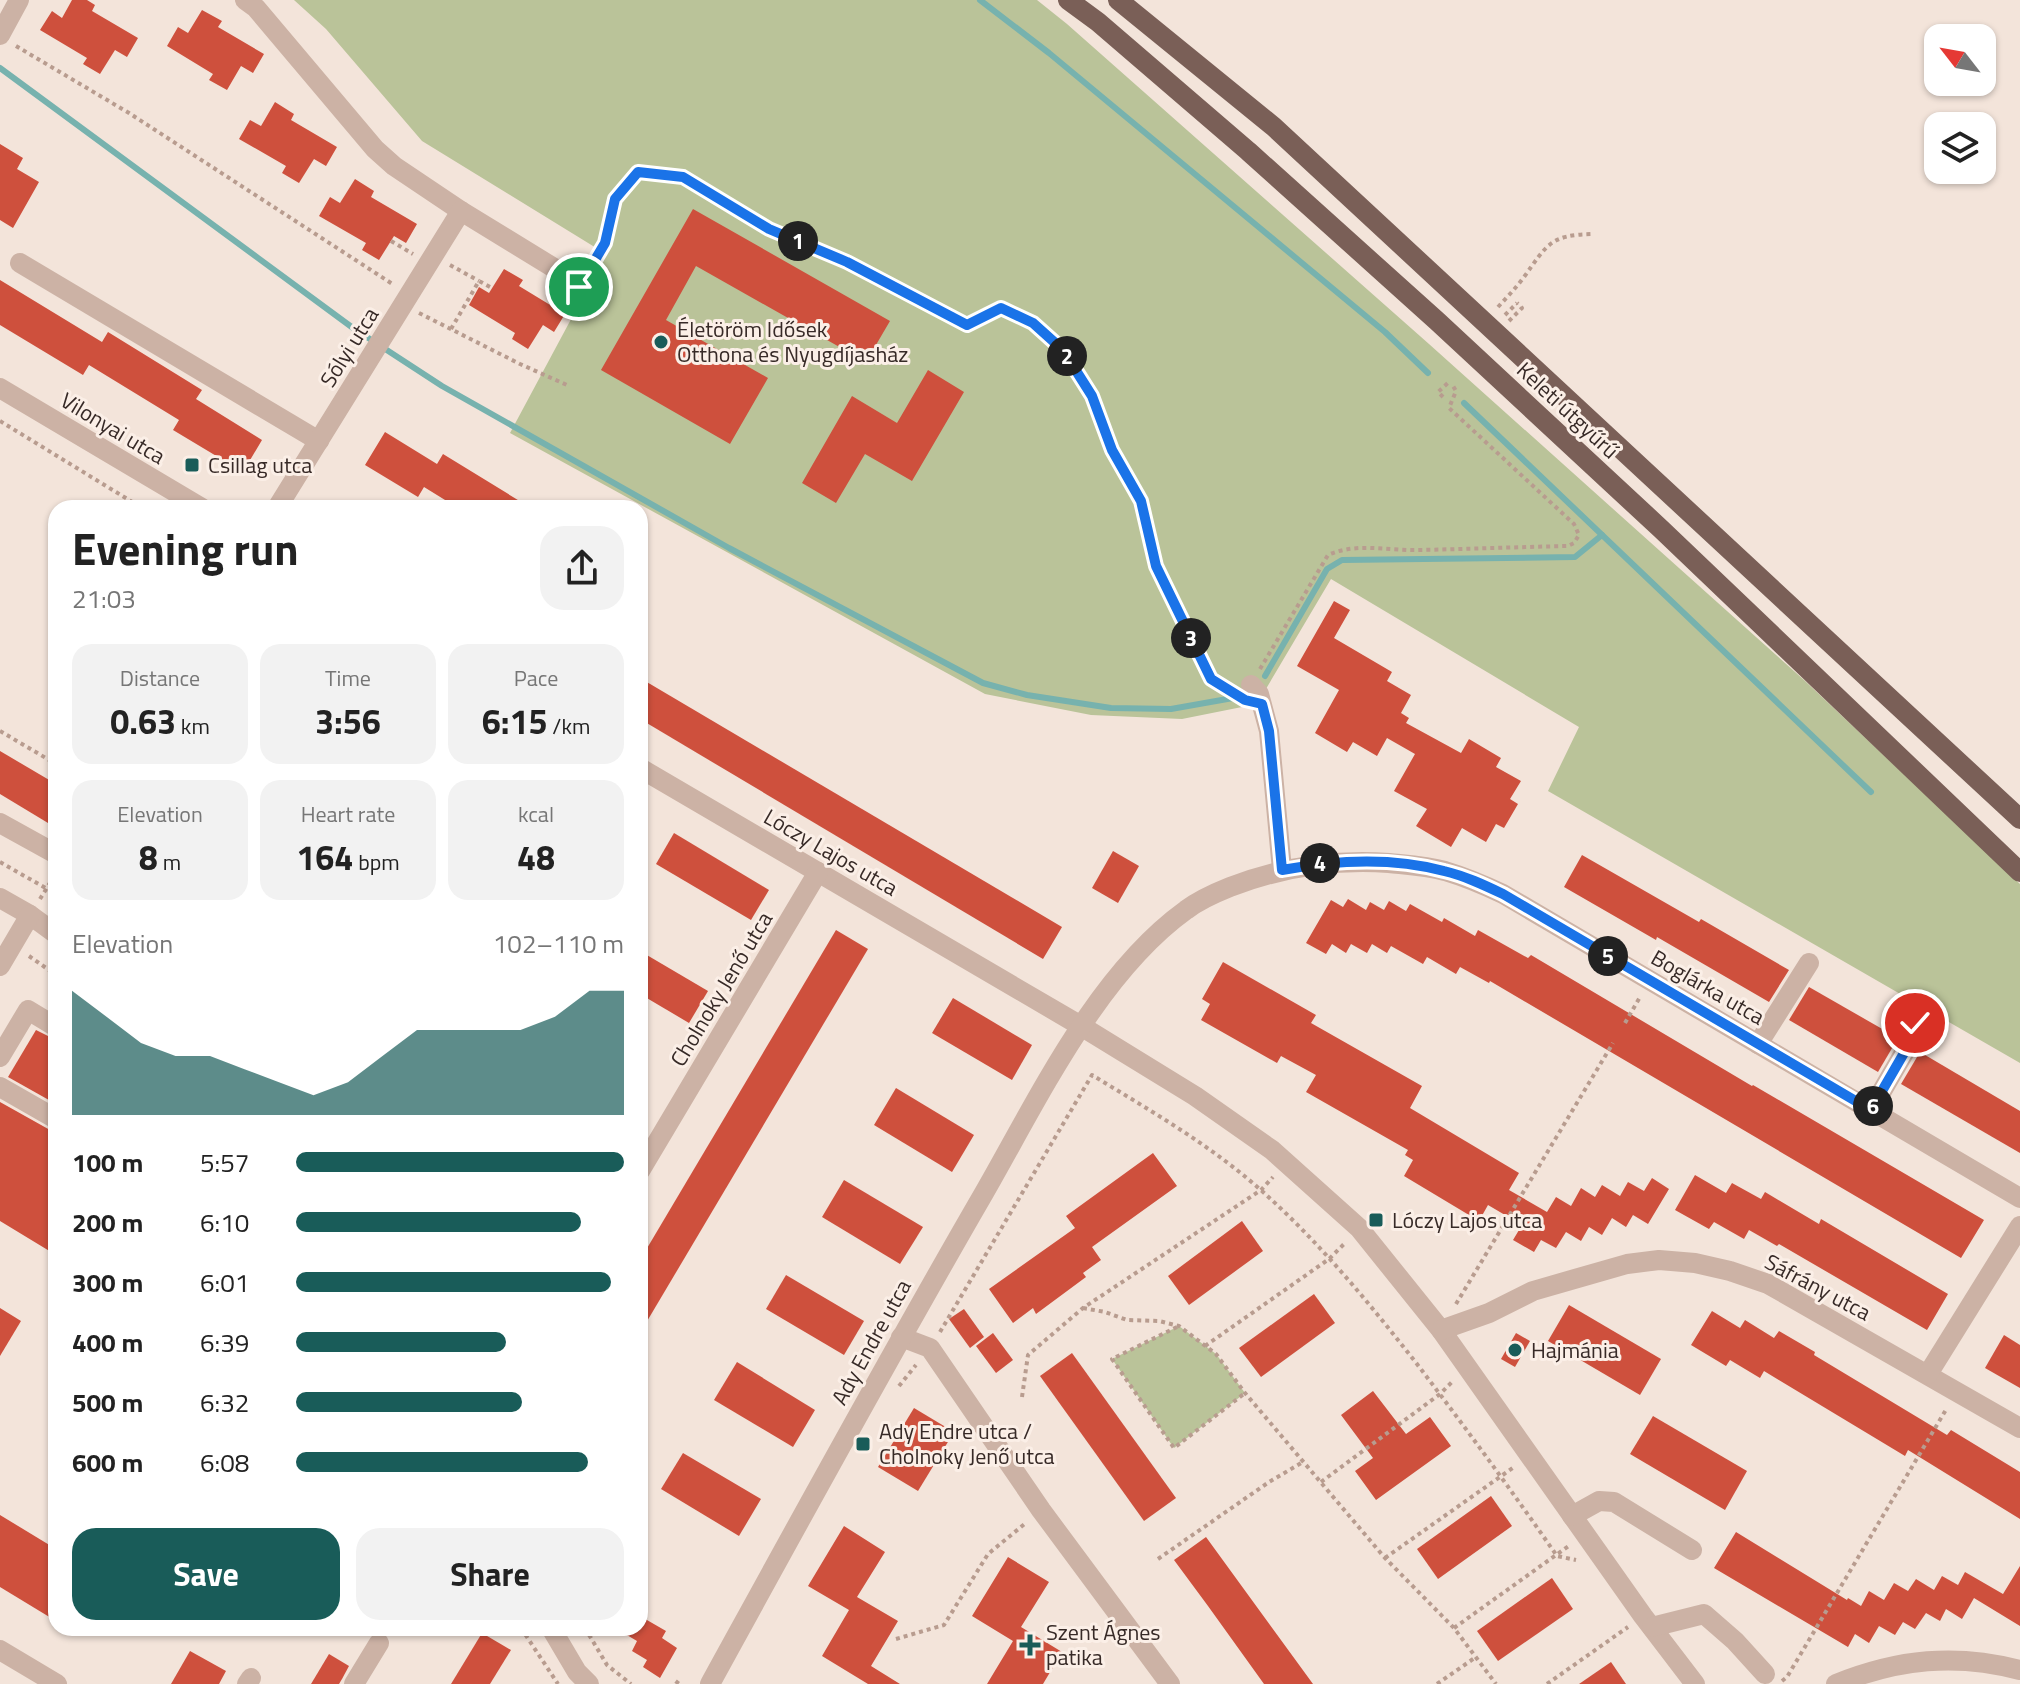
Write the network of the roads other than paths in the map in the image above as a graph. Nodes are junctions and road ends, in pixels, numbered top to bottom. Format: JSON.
{"nodes":[{"id":1,"x":19,"y":0,"type":"edge"},
{"id":2,"x":245,"y":0,"type":"edge"},
{"id":3,"x":1068,"y":0,"type":"edge"},
{"id":4,"x":1118,"y":0,"type":"edge"},
{"id":5,"x":6,"y":40,"type":"edge"},
{"id":6,"x":461,"y":211,"type":"junction"},
{"id":7,"x":20,"y":263,"type":"dead end"},
{"id":8,"x":579,"y":278,"type":"road end"},
{"id":9,"x":0,"y":388,"type":"edge"},
{"id":10,"x":319,"y":441,"type":"junction"},
{"id":11,"x":189,"y":500,"type":"edge"},
{"id":12,"x":282,"y":500,"type":"edge"},
{"id":13,"x":1251,"y":685,"type":"road end"},
{"id":14,"x":648,"y":773,"type":"edge"},
{"id":15,"x":2020,"y":819,"type":"edge"},
{"id":16,"x":0,"y":823,"type":"edge"},
{"id":17,"x":48,"y":850,"type":"edge"},
{"id":18,"x":1282,"y":870,"type":"junction"},
{"id":19,"x":818,"y":872,"type":"junction"},
{"id":20,"x":2020,"y":872,"type":"edge"},
{"id":21,"x":0,"y":898,"type":"edge"},
{"id":22,"x":30,"y":915,"type":"junction"},
{"id":23,"x":48,"y":928,"type":"edge"},
{"id":24,"x":1809,"y":963,"type":"dead end"},
{"id":25,"x":0,"y":966,"type":"edge"},
{"id":26,"x":1907,"y":1017,"type":"dead end"},
{"id":27,"x":48,"y":1022,"type":"edge"},
{"id":28,"x":1081,"y":1026,"type":"junction"},
{"id":29,"x":1758,"y":1044,"type":"junction"},
{"id":30,"x":0,"y":1057,"type":"edge"},
{"id":31,"x":0,"y":1087,"type":"edge"},
{"id":32,"x":1871,"y":1110,"type":"junction"},
{"id":33,"x":48,"y":1114,"type":"edge"},
{"id":34,"x":648,"y":1158,"type":"edge"},
{"id":35,"x":2020,"y":1198,"type":"edge"},
{"id":36,"x":2020,"y":1226,"type":"edge"},
{"id":37,"x":1441,"y":1330,"type":"junction"},
{"id":38,"x":901,"y":1337,"type":"junction"},
{"id":39,"x":1928,"y":1374,"type":"junction"},
{"id":40,"x":2020,"y":1428,"type":"edge"},
{"id":41,"x":1572,"y":1516,"type":"junction"},
{"id":42,"x":1692,"y":1550,"type":"dead end"},
{"id":43,"x":1648,"y":1622,"type":"junction"},
{"id":44,"x":556,"y":1636,"type":"edge"},
{"id":45,"x":379,"y":1643,"type":"dead end"},
{"id":46,"x":0,"y":1650,"type":"edge"},
{"id":47,"x":2020,"y":1670,"type":"edge"},
{"id":48,"x":1771,"y":1679,"type":"edge"},
{"id":49,"x":57,"y":1684,"type":"edge"},
{"id":50,"x":354,"y":1684,"type":"edge"},
{"id":51,"x":589,"y":1684,"type":"edge"},
{"id":52,"x":710,"y":1684,"type":"edge"},
{"id":53,"x":1170,"y":1684,"type":"edge"},
{"id":54,"x":1695,"y":1684,"type":"edge"},
{"id":55,"x":1836,"y":1684,"type":"edge"}],
"edges":[{"from":1,"to":5,"type":"street"},
{"from":2,"to":6,"type":"street"},
{"from":3,"to":20,"type":"main road","name":"Keleti útgyűrű"},
{"from":4,"to":15,"type":"main road","name":"Keleti útgyűrű"},
{"from":6,"to":8,"type":"street"},
{"from":6,"to":10,"type":"street","name":"Sólyi utca"},
{"from":7,"to":10,"type":"street"},
{"from":9,"to":11,"type":"street","name":"Vilonyai utca"},
{"from":10,"to":12,"type":"street","name":"Sólyi utca"},
{"from":13,"to":18,"type":"street"},
{"from":14,"to":19,"type":"street","name":"Lóczy Lajos utca"},
{"from":16,"to":17,"type":"street"},
{"from":18,"to":28,"type":"street","name":"Boglárka utca"},
{"from":18,"to":29,"type":"street","name":"Boglárka utca"},
{"from":19,"to":28,"type":"street","name":"Lóczy Lajos utca"},
{"from":19,"to":34,"type":"street","name":"Cholnoky Jenő utca"},
{"from":21,"to":22,"type":"street"},
{"from":22,"to":23,"type":"street"},
{"from":22,"to":25,"type":"street"},
{"from":24,"to":29,"type":"street"},
{"from":26,"to":32,"type":"street"},
{"from":27,"to":30,"type":"street"},
{"from":28,"to":37,"type":"street","name":"Lóczy Lajos utca"},
{"from":28,"to":38,"type":"street","name":"Ady Endre utca"},
{"from":29,"to":32,"type":"street","name":"Boglárka utca"},
{"from":31,"to":33,"type":"street"},
{"from":32,"to":35,"type":"street","name":"Boglárka utca"},
{"from":36,"to":39,"type":"street"},
{"from":37,"to":39,"type":"street","name":"Sáfrány utca"},
{"from":37,"to":41,"type":"street","name":"Lóczy Lajos utca"},
{"from":38,"to":52,"type":"street","name":"Ady Endre utca"},
{"from":38,"to":53,"type":"street"},
{"from":39,"to":40,"type":"street","name":"Sáfrány utca"},
{"from":41,"to":42,"type":"street"},
{"from":41,"to":43,"type":"street","name":"Lóczy Lajos utca"},
{"from":43,"to":48,"type":"street"},
{"from":43,"to":54,"type":"street","name":"Lóczy Lajos utca"},
{"from":44,"to":51,"type":"street"},
{"from":45,"to":50,"type":"street"},
{"from":46,"to":49,"type":"street"},
{"from":47,"to":55,"type":"street"}]}
